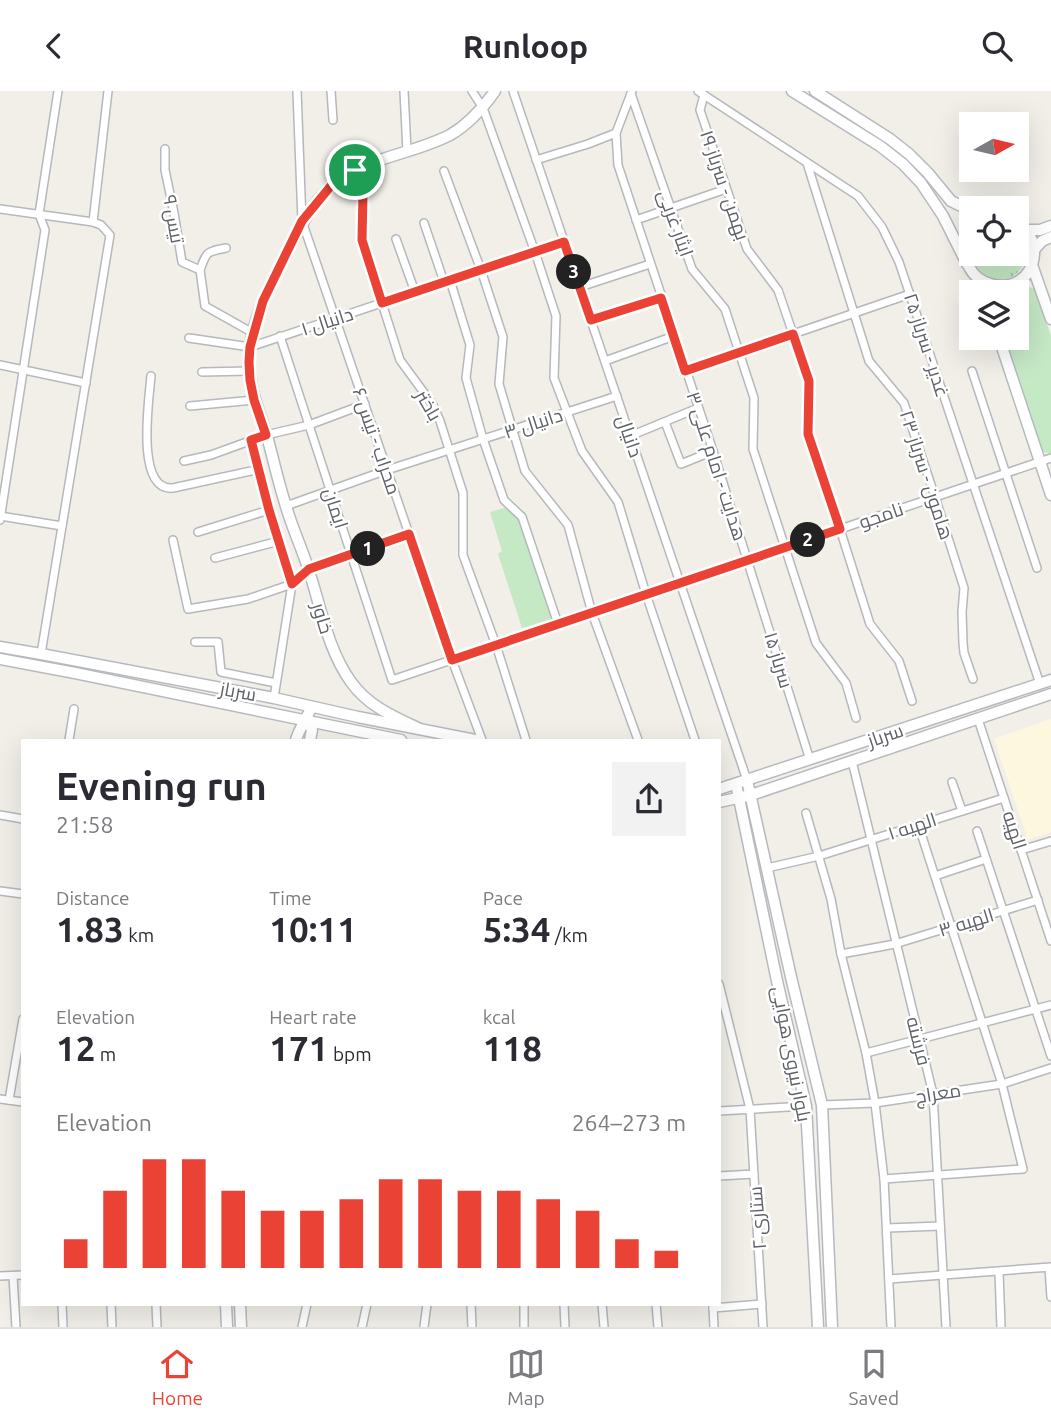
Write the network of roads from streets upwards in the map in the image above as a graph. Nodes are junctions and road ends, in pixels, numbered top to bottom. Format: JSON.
{"nodes":[{"id":1,"x":58,"y":91,"type":"edge"},
{"id":2,"x":108,"y":91,"type":"edge"},
{"id":3,"x":297,"y":91,"type":"edge"},
{"id":4,"x":331,"y":91,"type":"edge"},
{"id":5,"x":404,"y":91,"type":"edge"},
{"id":6,"x":472,"y":91,"type":"edge"},
{"id":7,"x":495,"y":91,"type":"edge"},
{"id":8,"x":513,"y":91,"type":"edge"},
{"id":9,"x":792,"y":91,"type":"edge"},
{"id":10,"x":815,"y":91,"type":"edge"},
{"id":11,"x":631,"y":92,"type":"edge"},
{"id":12,"x":701,"y":93,"type":"edge"},
{"id":13,"x":483,"y":108,"type":"junction"},
{"id":14,"x":333,"y":120,"type":"dead end"},
{"id":15,"x":616,"y":133,"type":"junction"},
{"id":16,"x":165,"y":149,"type":"dead end"},
{"id":17,"x":407,"y":151,"type":"junction"},
{"id":18,"x":536,"y":160,"type":"junction"},
{"id":19,"x":807,"y":162,"type":"junction"},
{"id":20,"x":355,"y":170,"type":"junction"},
{"id":21,"x":444,"y":171,"type":"dead end"},
{"id":22,"x":726,"y":189,"type":"junction"},
{"id":23,"x":959,"y":205,"type":"edge"},
{"id":24,"x":670,"y":208,"type":"junction"},
{"id":25,"x":0,"y":211,"type":"edge"},
{"id":26,"x":39,"y":214,"type":"junction"},
{"id":27,"x":636,"y":220,"type":"junction"},
{"id":28,"x":302,"y":221,"type":"junction"},
{"id":29,"x":93,"y":222,"type":"junction"},
{"id":30,"x":424,"y":223,"type":"dead end"},
{"id":31,"x":1051,"y":226,"type":"edge"},
{"id":32,"x":1029,"y":230,"type":"edge"},
{"id":33,"x":1029,"y":234,"type":"edge"},
{"id":34,"x":1051,"y":237,"type":"edge"},
{"id":35,"x":396,"y":239,"type":"dead end"},
{"id":36,"x":564,"y":242,"type":"junction"},
{"id":37,"x":959,"y":248,"type":"edge"},
{"id":38,"x":226,"y":249,"type":"dead end"},
{"id":39,"x":1034,"y":250,"type":"junction"},
{"id":40,"x":535,"y":252,"type":"junction"},
{"id":41,"x":650,"y":264,"type":"junction"},
{"id":42,"x":1032,"y":265,"type":"junction"},
{"id":43,"x":968,"y":266,"type":"edge"},
{"id":44,"x":200,"y":270,"type":"junction"},
{"id":45,"x":481,"y":270,"type":"junction"},
{"id":46,"x":980,"y":280,"type":"edge"},
{"id":47,"x":1020,"y":280,"type":"edge"},
{"id":48,"x":447,"y":281,"type":"junction"},
{"id":49,"x":580,"y":287,"type":"junction"},
{"id":50,"x":415,"y":292,"type":"junction"},
{"id":51,"x":910,"y":294,"type":"junction"},
{"id":52,"x":661,"y":298,"type":"junction"},
{"id":53,"x":382,"y":303,"type":"junction"},
{"id":54,"x":854,"y":313,"type":"junction"},
{"id":55,"x":335,"y":318,"type":"junction"},
{"id":56,"x":1051,"y":319,"type":"edge"},
{"id":57,"x":591,"y":320,"type":"junction"},
{"id":58,"x":253,"y":333,"type":"junction"},
{"id":59,"x":793,"y":334,"type":"junction"},
{"id":60,"x":674,"y":336,"type":"junction"},
{"id":61,"x":280,"y":337,"type":"junction"},
{"id":62,"x":189,"y":338,"type":"dead end"},
{"id":63,"x":250,"y":347,"type":"junction"},
{"id":64,"x":1003,"y":350,"type":"edge"},
{"id":65,"x":739,"y":353,"type":"junction"},
{"id":66,"x":605,"y":361,"type":"junction"},
{"id":67,"x":0,"y":365,"type":"edge"},
{"id":68,"x":24,"y":369,"type":"junction"},
{"id":69,"x":250,"y":371,"type":"junction"},
{"id":70,"x":685,"y":371,"type":"junction"},
{"id":71,"x":972,"y":371,"type":"dead end"},
{"id":72,"x":202,"y":372,"type":"dead end"},
{"id":73,"x":151,"y":376,"type":"dead end"},
{"id":74,"x":86,"y":383,"type":"junction"},
{"id":75,"x":617,"y":395,"type":"junction"},
{"id":76,"x":254,"y":400,"type":"junction"},
{"id":77,"x":365,"y":404,"type":"junction"},
{"id":78,"x":190,"y":406,"type":"dead end"},
{"id":79,"x":698,"y":408,"type":"junction"},
{"id":80,"x":567,"y":412,"type":"junction"},
{"id":81,"x":665,"y":422,"type":"junction"},
{"id":82,"x":309,"y":425,"type":"junction"},
{"id":83,"x":513,"y":429,"type":"junction"},
{"id":84,"x":266,"y":435,"type":"junction"},
{"id":85,"x":630,"y":436,"type":"junction"},
{"id":86,"x":482,"y":439,"type":"junction"},
{"id":87,"x":251,"y":440,"type":"junction"},
{"id":88,"x":449,"y":450,"type":"junction"},
{"id":89,"x":713,"y":451,"type":"junction"},
{"id":90,"x":1051,"y":458,"type":"edge"},
{"id":91,"x":184,"y":461,"type":"dead end"},
{"id":92,"x":1040,"y":461,"type":"junction"},
{"id":93,"x":260,"y":469,"type":"junction"},
{"id":94,"x":387,"y":470,"type":"junction"},
{"id":95,"x":1005,"y":473,"type":"junction"},
{"id":96,"x":973,"y":484,"type":"junction"},
{"id":97,"x":330,"y":491,"type":"junction"},
{"id":98,"x":1051,"y":495,"type":"edge"},
{"id":99,"x":935,"y":497,"type":"junction"},
{"id":100,"x":286,"y":506,"type":"junction"},
{"id":101,"x":269,"y":510,"type":"junction"},
{"id":102,"x":0,"y":517,"type":"edge"},
{"id":103,"x":62,"y":526,"type":"junction"},
{"id":104,"x":840,"y":529,"type":"junction"},
{"id":105,"x":198,"y":532,"type":"dead end"},
{"id":106,"x":409,"y":534,"type":"junction"},
{"id":107,"x":173,"y":540,"type":"dead end"},
{"id":108,"x":279,"y":541,"type":"junction"},
{"id":109,"x":786,"y":547,"type":"junction"},
{"id":110,"x":351,"y":555,"type":"junction"},
{"id":111,"x":215,"y":558,"type":"dead end"},
{"id":112,"x":748,"y":560,"type":"junction"},
{"id":113,"x":1037,"y":568,"type":"dead end"},
{"id":114,"x":309,"y":569,"type":"junction"},
{"id":115,"x":680,"y":583,"type":"junction"},
{"id":116,"x":292,"y":584,"type":"junction"},
{"id":117,"x":646,"y":594,"type":"junction"},
{"id":118,"x":592,"y":613,"type":"junction"},
{"id":119,"x":558,"y":624,"type":"junction"},
{"id":120,"x":195,"y":642,"type":"dead end"},
{"id":121,"x":496,"y":645,"type":"junction"},
{"id":122,"x":0,"y":647,"type":"edge"},
{"id":123,"x":41,"y":654,"type":"junction"},
{"id":124,"x":0,"y":659,"type":"edge"},
{"id":125,"x":452,"y":660,"type":"junction"},
{"id":126,"x":79,"y":661,"type":"junction"},
{"id":127,"x":75,"y":673,"type":"junction"},
{"id":128,"x":973,"y":679,"type":"dead end"},
{"id":129,"x":392,"y":680,"type":"joint"},
{"id":130,"x":1046,"y":682,"type":"edge"},
{"id":131,"x":276,"y":683,"type":"junction"},
{"id":132,"x":1051,"y":694,"type":"edge"},
{"id":133,"x":274,"y":698,"type":"junction"},
{"id":134,"x":367,"y":698,"type":"junction"},
{"id":135,"x":912,"y":701,"type":"dead end"},
{"id":136,"x":974,"y":705,"type":"junction"},
{"id":137,"x":311,"y":707,"type":"junction"},
{"id":138,"x":74,"y":709,"type":"dead end"},
{"id":139,"x":358,"y":717,"type":"junction"},
{"id":140,"x":856,"y":717,"type":"dead end"},
{"id":141,"x":978,"y":719,"type":"junction"},
{"id":142,"x":307,"y":720,"type":"junction"},
{"id":143,"x":420,"y":729,"type":"junction"},
{"id":144,"x":69,"y":739,"type":"edge"},
{"id":145,"x":296,"y":739,"type":"edge"},
{"id":146,"x":310,"y":739,"type":"edge"},
{"id":147,"x":396,"y":739,"type":"edge"},
{"id":148,"x":470,"y":739,"type":"edge"},
{"id":149,"x":482,"y":739,"type":"edge"},
{"id":150,"x":526,"y":739,"type":"edge"},
{"id":151,"x":638,"y":739,"type":"edge"},
{"id":152,"x":695,"y":739,"type":"edge"},
{"id":153,"x":810,"y":760,"type":"junction"},
{"id":154,"x":852,"y":761,"type":"junction"},
{"id":155,"x":747,"y":780,"type":"junction"},
{"id":156,"x":952,"y":782,"type":"dead end"},
{"id":157,"x":736,"y":784,"type":"junction"},
{"id":158,"x":721,"y":788,"type":"edge"},
{"id":159,"x":751,"y":795,"type":"junction"},
{"id":160,"x":1004,"y":798,"type":"junction"},
{"id":161,"x":740,"y":799,"type":"junction"},
{"id":162,"x":721,"y":802,"type":"edge"},
{"id":163,"x":962,"y":811,"type":"junction"},
{"id":164,"x":806,"y":813,"type":"dead end"},
{"id":165,"x":0,"y":815,"type":"edge"},
{"id":166,"x":21,"y":819,"type":"edge"},
{"id":167,"x":918,"y":824,"type":"junction"},
{"id":168,"x":976,"y":831,"type":"dead end"},
{"id":169,"x":870,"y":840,"type":"junction"},
{"id":170,"x":1051,"y":841,"type":"edge"},
{"id":171,"x":1021,"y":850,"type":"junction"},
{"id":172,"x":819,"y":856,"type":"junction"},
{"id":173,"x":986,"y":859,"type":"junction"},
{"id":174,"x":767,"y":868,"type":"junction"},
{"id":175,"x":935,"y":876,"type":"junction"},
{"id":176,"x":0,"y":891,"type":"edge"},
{"id":177,"x":21,"y":894,"type":"edge"},
{"id":178,"x":1038,"y":900,"type":"junction"},
{"id":179,"x":1003,"y":911,"type":"junction"},
{"id":180,"x":951,"y":927,"type":"junction"},
{"id":181,"x":1051,"y":941,"type":"edge"},
{"id":182,"x":895,"y":944,"type":"junction"},
{"id":183,"x":841,"y":954,"type":"junction"},
{"id":184,"x":791,"y":978,"type":"junction"},
{"id":185,"x":777,"y":981,"type":"junction"},
{"id":186,"x":721,"y":992,"type":"edge"},
{"id":187,"x":1051,"y":1005,"type":"edge"},
{"id":188,"x":1036,"y":1009,"type":"junction"},
{"id":189,"x":982,"y":1024,"type":"junction"},
{"id":190,"x":721,"y":1027,"type":"edge"},
{"id":191,"x":730,"y":1027,"type":"junction"},
{"id":192,"x":21,"y":1031,"type":"edge"},
{"id":193,"x":919,"y":1040,"type":"junction"},
{"id":194,"x":866,"y":1053,"type":"junction"},
{"id":195,"x":1051,"y":1056,"type":"edge"},
{"id":196,"x":1051,"y":1068,"type":"edge"},
{"id":197,"x":1002,"y":1084,"type":"junction"},
{"id":198,"x":933,"y":1094,"type":"junction"},
{"id":199,"x":0,"y":1099,"type":"edge"},
{"id":200,"x":9,"y":1100,"type":"junction"},
{"id":201,"x":21,"y":1103,"type":"edge"},
{"id":202,"x":875,"y":1103,"type":"junction"},
{"id":203,"x":822,"y":1105,"type":"junction"},
{"id":204,"x":806,"y":1106,"type":"junction"},
{"id":205,"x":750,"y":1109,"type":"junction"},
{"id":206,"x":721,"y":1111,"type":"edge"},
{"id":207,"x":754,"y":1174,"type":"junction"},
{"id":208,"x":721,"y":1176,"type":"edge"},
{"id":209,"x":938,"y":1176,"type":"junction"},
{"id":210,"x":884,"y":1179,"type":"junction"},
{"id":211,"x":940,"y":1226,"type":"junction"},
{"id":212,"x":887,"y":1228,"type":"junction"},
{"id":213,"x":1050,"y":1267,"type":"edge"},
{"id":214,"x":999,"y":1272,"type":"junction"},
{"id":215,"x":21,"y":1275,"type":"edge"},
{"id":216,"x":0,"y":1276,"type":"edge"},
{"id":217,"x":13,"y":1276,"type":"junction"},
{"id":218,"x":943,"y":1276,"type":"junction"},
{"id":219,"x":889,"y":1279,"type":"junction"},
{"id":220,"x":1051,"y":1297,"type":"edge"},
{"id":221,"x":762,"y":1304,"type":"junction"},
{"id":222,"x":62,"y":1306,"type":"edge"},
{"id":223,"x":111,"y":1306,"type":"edge"},
{"id":224,"x":156,"y":1306,"type":"edge"},
{"id":225,"x":226,"y":1306,"type":"edge"},
{"id":226,"x":240,"y":1306,"type":"edge"},
{"id":227,"x":307,"y":1306,"type":"edge"},
{"id":228,"x":367,"y":1306,"type":"edge"},
{"id":229,"x":428,"y":1306,"type":"edge"},
{"id":230,"x":471,"y":1306,"type":"edge"},
{"id":231,"x":524,"y":1306,"type":"edge"},
{"id":232,"x":564,"y":1306,"type":"edge"},
{"id":233,"x":602,"y":1306,"type":"edge"},
{"id":234,"x":656,"y":1306,"type":"edge"},
{"id":235,"x":713,"y":1306,"type":"edge"},
{"id":236,"x":721,"y":1306,"type":"edge"},
{"id":237,"x":16,"y":1327,"type":"edge"},
{"id":238,"x":63,"y":1327,"type":"edge"},
{"id":239,"x":112,"y":1327,"type":"edge"},
{"id":240,"x":157,"y":1327,"type":"edge"},
{"id":241,"x":227,"y":1327,"type":"edge"},
{"id":242,"x":241,"y":1327,"type":"edge"},
{"id":243,"x":302,"y":1327,"type":"edge"},
{"id":244,"x":362,"y":1327,"type":"edge"},
{"id":245,"x":424,"y":1327,"type":"edge"},
{"id":246,"x":472,"y":1327,"type":"edge"},
{"id":247,"x":524,"y":1327,"type":"edge"},
{"id":248,"x":565,"y":1327,"type":"edge"},
{"id":249,"x":604,"y":1327,"type":"edge"},
{"id":250,"x":657,"y":1327,"type":"edge"},
{"id":251,"x":714,"y":1327,"type":"edge"},
{"id":252,"x":763,"y":1327,"type":"edge"},
{"id":253,"x":818,"y":1327,"type":"edge"},
{"id":254,"x":832,"y":1327,"type":"edge"},
{"id":255,"x":891,"y":1327,"type":"edge"},
{"id":256,"x":946,"y":1327,"type":"edge"},
{"id":257,"x":1001,"y":1327,"type":"edge"}],
"edges":[{"from":1,"to":26,"type":"street"},
{"from":2,"to":29,"type":"street"},
{"from":3,"to":28,"type":"street","name":"محراب - تیس ۶"},
{"from":4,"to":14,"type":"street"},
{"from":5,"to":17,"type":"street"},
{"from":6,"to":13,"type":"street"},
{"from":7,"to":13,"type":"street","name":"خاور"},
{"from":8,"to":18,"type":"street","name":"دانیال"},
{"from":9,"to":37,"type":"street"},
{"from":10,"to":23,"type":"street"},
{"from":11,"to":15,"type":"street","name":"هدایت - امام علی ۳"},
{"from":11,"to":24,"type":"street","name":"ایثار غربی"},
{"from":12,"to":19,"type":"street","name":"غدیر - سرباز ۲۵"},
{"from":12,"to":22,"type":"street","name":"بهمن - سرباز ۱۹"},
{"from":13,"to":17,"type":"street","name":"خاور"},
{"from":13,"to":40,"type":"street"},
{"from":15,"to":18,"type":"street"},
{"from":15,"to":27,"type":"street","name":"هدایت - امام علی ۳"},
{"from":16,"to":44,"type":"street","name":"تیس ۹"},
{"from":17,"to":20,"type":"street","name":"خاور"},
{"from":18,"to":36,"type":"street","name":"دانیال"},
{"from":19,"to":51,"type":"street","name":"غدیر - سرباز ۲۵"},
{"from":19,"to":54,"type":"street","name":"هامون - سرباز ۲۳"},
{"from":20,"to":28,"type":"street","name":"خاور"},
{"from":20,"to":53,"type":"street","name":"باختر"},
{"from":21,"to":45,"type":"street"},
{"from":22,"to":24,"type":"street"},
{"from":22,"to":59,"type":"street","name":"بهمن - سرباز ۱۹"},
{"from":24,"to":27,"type":"street"},
{"from":24,"to":65,"type":"street","name":"ایثار غربی"},
{"from":25,"to":26,"type":"street"},
{"from":26,"to":29,"type":"street"},
{"from":26,"to":68,"type":"street"},
{"from":27,"to":41,"type":"street","name":"هدایت - امام علی ۳"},
{"from":28,"to":55,"type":"street","name":"محراب - تیس ۶"},
{"from":28,"to":58,"type":"street","name":"خاور"},
{"from":29,"to":74,"type":"street"},
{"from":30,"to":48,"type":"street"},
{"from":31,"to":32,"type":"street"},
{"from":33,"to":39,"type":"street"},
{"from":34,"to":39,"type":"street"},
{"from":35,"to":50,"type":"street"},
{"from":36,"to":40,"type":"street","name":"دانیال ۱"},
{"from":36,"to":49,"type":"street","name":"دانیال"},
{"from":38,"to":44,"type":"street"},
{"from":39,"to":42,"type":"street"},
{"from":40,"to":45,"type":"street","name":"دانیال ۱"},
{"from":40,"to":80,"type":"street"},
{"from":41,"to":49,"type":"street"},
{"from":41,"to":52,"type":"street","name":"هدایت - امام علی ۳"},
{"from":42,"to":47,"type":"street"},
{"from":42,"to":56,"type":"street"},
{"from":43,"to":46,"type":"street"},
{"from":44,"to":58,"type":"street"},
{"from":45,"to":48,"type":"street","name":"دانیال ۱"},
{"from":45,"to":83,"type":"street"},
{"from":48,"to":50,"type":"street","name":"دانیال ۱"},
{"from":48,"to":86,"type":"street"},
{"from":49,"to":57,"type":"street","name":"دانیال"},
{"from":50,"to":53,"type":"street","name":"دانیال ۱"},
{"from":51,"to":54,"type":"street"},
{"from":51,"to":96,"type":"street","name":"غدیر - سرباز ۲۵"},
{"from":52,"to":57,"type":"street"},
{"from":52,"to":60,"type":"street","name":"هدایت - امام علی ۳"},
{"from":53,"to":55,"type":"street","name":"دانیال ۱"},
{"from":53,"to":88,"type":"street","name":"باختر"},
{"from":54,"to":59,"type":"street"},
{"from":54,"to":99,"type":"street","name":"هامون - سرباز ۲۳"},
{"from":55,"to":61,"type":"street","name":"دانیال ۱"},
{"from":55,"to":77,"type":"street","name":"محراب - تیس ۶"},
{"from":57,"to":66,"type":"street","name":"دانیال"},
{"from":58,"to":63,"type":"street","name":"خاور"},
{"from":59,"to":65,"type":"street"},
{"from":59,"to":104,"type":"street","name":"بهمن - سرباز ۱۹"},
{"from":60,"to":66,"type":"street"},
{"from":60,"to":70,"type":"street","name":"هدایت - امام علی ۳"},
{"from":61,"to":63,"type":"street","name":"دانیال ۱"},
{"from":61,"to":82,"type":"street","name":"ایمان"},
{"from":62,"to":63,"type":"street"},
{"from":63,"to":69,"type":"street","name":"خاور"},
{"from":64,"to":92,"type":"street"},
{"from":65,"to":70,"type":"street"},
{"from":65,"to":109,"type":"street","name":"ایثار غربی"},
{"from":66,"to":75,"type":"street","name":"دانیال"},
{"from":67,"to":68,"type":"street"},
{"from":68,"to":74,"type":"street"},
{"from":68,"to":102,"type":"street"},
{"from":69,"to":72,"type":"street"},
{"from":69,"to":76,"type":"street","name":"خاور"},
{"from":70,"to":79,"type":"street","name":"هدایت - امام علی ۳"},
{"from":71,"to":95,"type":"street"},
{"from":73,"to":93,"type":"street"},
{"from":74,"to":103,"type":"street"},
{"from":75,"to":80,"type":"street","name":"دانیال ۳"},
{"from":75,"to":85,"type":"street","name":"دانیال"},
{"from":76,"to":78,"type":"street"},
{"from":76,"to":84,"type":"street","name":"خاور"},
{"from":77,"to":82,"type":"street"},
{"from":77,"to":94,"type":"street","name":"محراب - تیس ۶"},
{"from":79,"to":81,"type":"street"},
{"from":79,"to":89,"type":"street","name":"هدایت - امام علی ۳"},
{"from":80,"to":83,"type":"street","name":"دانیال ۳"},
{"from":80,"to":117,"type":"street"},
{"from":81,"to":85,"type":"street"},
{"from":81,"to":89,"type":"street"},
{"from":82,"to":84,"type":"street"},
{"from":82,"to":97,"type":"street","name":"ایمان"},
{"from":83,"to":86,"type":"street","name":"دانیال ۳"},
{"from":83,"to":118,"type":"street"},
{"from":84,"to":87,"type":"street"},
{"from":84,"to":100,"type":"street","name":"خاور"},
{"from":85,"to":115,"type":"street","name":"دانیال"},
{"from":86,"to":88,"type":"street","name":"دانیال ۳"},
{"from":86,"to":119,"type":"street"},
{"from":87,"to":91,"type":"street"},
{"from":87,"to":93,"type":"street"},
{"from":88,"to":94,"type":"street","name":"دانیال ۳"},
{"from":88,"to":121,"type":"street","name":"باختر"},
{"from":89,"to":112,"type":"street","name":"هدایت - امام علی ۳"},
{"from":90,"to":92,"type":"street","name":"نامجو"},
{"from":92,"to":95,"type":"street","name":"نامجو"},
{"from":92,"to":98,"type":"street"},
{"from":93,"to":101,"type":"street"},
{"from":94,"to":97,"type":"street","name":"دانیال ۳"},
{"from":94,"to":106,"type":"street","name":"محراب - تیس ۶"},
{"from":95,"to":96,"type":"street","name":"نامجو"},
{"from":95,"to":113,"type":"street"},
{"from":96,"to":99,"type":"street","name":"نامجو"},
{"from":96,"to":130,"type":"street","name":"غدیر - سرباز ۲۵"},
{"from":97,"to":100,"type":"street","name":"دانیال ۳"},
{"from":97,"to":110,"type":"street","name":"ایمان"},
{"from":99,"to":104,"type":"street","name":"نامجو"},
{"from":99,"to":128,"type":"street","name":"هامون - سرباز ۲۳"},
{"from":100,"to":114,"type":"street","name":"خاور"},
{"from":101,"to":105,"type":"street"},
{"from":101,"to":108,"type":"street"},
{"from":102,"to":103,"type":"street"},
{"from":103,"to":123,"type":"street"},
{"from":104,"to":109,"type":"street","name":"نامجو"},
{"from":104,"to":135,"type":"street","name":"بهمن - سرباز ۱۹"},
{"from":106,"to":110,"type":"street"},
{"from":106,"to":125,"type":"street","name":"محراب - تیس ۶"},
{"from":107,"to":116,"type":"street"},
{"from":108,"to":111,"type":"street"},
{"from":108,"to":116,"type":"street"},
{"from":109,"to":112,"type":"street","name":"نامجو"},
{"from":109,"to":140,"type":"street","name":"ایثار غربی"},
{"from":110,"to":114,"type":"street"},
{"from":110,"to":129,"type":"street","name":"ایمان"},
{"from":112,"to":115,"type":"street","name":"نامجو"},
{"from":112,"to":153,"type":"street","name":"سرباز ۱۵"},
{"from":114,"to":116,"type":"street"},
{"from":114,"to":134,"type":"street","name":"خاور"},
{"from":115,"to":117,"type":"street","name":"نامجو"},
{"from":115,"to":155,"type":"street","name":"دانیال"},
{"from":116,"to":131,"type":"street"},
{"from":117,"to":118,"type":"street","name":"نامجو"},
{"from":117,"to":152,"type":"street"},
{"from":118,"to":119,"type":"street","name":"نامجو"},
{"from":118,"to":151,"type":"street"},
{"from":119,"to":121,"type":"street","name":"نامجو"},
{"from":120,"to":131,"type":"street"},
{"from":121,"to":125,"type":"street","name":"نامجو"},
{"from":121,"to":150,"type":"street","name":"باختر"},
{"from":122,"to":123,"type":"street","name":"سرباز"},
{"from":123,"to":126,"type":"street","name":"سرباز"},
{"from":124,"to":127,"type":"street","name":"سرباز"},
{"from":125,"to":129,"type":"street","name":"نامجو"},
{"from":125,"to":149,"type":"street","name":"محراب - تیس ۶"},
{"from":126,"to":127,"type":"street"},
{"from":126,"to":133,"type":"street","name":"سرباز"},
{"from":127,"to":142,"type":"street","name":"سرباز"},
{"from":130,"to":136,"type":"street","name":"سرباز"},
{"from":131,"to":133,"type":"street"},
{"from":132,"to":141,"type":"street","name":"سرباز"},
{"from":133,"to":137,"type":"street","name":"سرباز"},
{"from":134,"to":139,"type":"street"},
{"from":134,"to":143,"type":"street","name":"خاور"},
{"from":136,"to":141,"type":"street"},
{"from":136,"to":153,"type":"street","name":"سرباز"},
{"from":137,"to":139,"type":"street","name":"سرباز"},
{"from":137,"to":142,"type":"street"},
{"from":138,"to":144,"type":"street"},
{"from":139,"to":143,"type":"street","name":"سرباز"},
{"from":141,"to":154,"type":"street","name":"سرباز"},
{"from":141,"to":160,"type":"street","name":"الهیه"},
{"from":142,"to":145,"type":"street"},
{"from":142,"to":146,"type":"street"},
{"from":142,"to":147,"type":"street","name":"سرباز"},
{"from":143,"to":148,"type":"street","name":"سرباز"},
{"from":153,"to":155,"type":"street","name":"سرباز"},
{"from":154,"to":159,"type":"street","name":"سرباز"},
{"from":154,"to":169,"type":"street","name":"فرشته"},
{"from":155,"to":157,"type":"street","name":"سرباز"},
{"from":155,"to":159,"type":"street","name":"بلوار نیروی هوایی"},
{"from":156,"to":163,"type":"street"},
{"from":157,"to":158,"type":"street","name":"سرباز"},
{"from":157,"to":161,"type":"street","name":"بلوار نیروی هوایی"},
{"from":159,"to":161,"type":"street","name":"سرباز"},
{"from":159,"to":174,"type":"street","name":"بلوار نیروی هوایی"},
{"from":160,"to":163,"type":"street","name":"الهیه ۱"},
{"from":160,"to":171,"type":"street","name":"الهیه"},
{"from":161,"to":162,"type":"street"},
{"from":161,"to":185,"type":"street","name":"بلوار نیروی هوایی"},
{"from":163,"to":167,"type":"street","name":"الهیه ۱"},
{"from":164,"to":172,"type":"street"},
{"from":165,"to":166,"type":"street"},
{"from":167,"to":169,"type":"street","name":"الهیه ۱"},
{"from":167,"to":175,"type":"street"},
{"from":168,"to":173,"type":"street"},
{"from":169,"to":172,"type":"street","name":"الهیه ۱"},
{"from":169,"to":182,"type":"street","name":"فرشته"},
{"from":170,"to":171,"type":"street"},
{"from":171,"to":178,"type":"street","name":"الهیه"},
{"from":172,"to":174,"type":"street","name":"الهیه ۱"},
{"from":172,"to":183,"type":"street"},
{"from":173,"to":175,"type":"street"},
{"from":173,"to":179,"type":"street"},
{"from":174,"to":184,"type":"street","name":"بلوار نیروی هوایی"},
{"from":175,"to":180,"type":"street"},
{"from":176,"to":177,"type":"street"},
{"from":178,"to":179,"type":"street","name":"الهیه ۳"},
{"from":178,"to":181,"type":"street","name":"الهیه"},
{"from":179,"to":180,"type":"street","name":"الهیه ۳"},
{"from":179,"to":188,"type":"street"},
{"from":180,"to":182,"type":"street","name":"الهیه ۳"},
{"from":180,"to":189,"type":"street"},
{"from":182,"to":183,"type":"street","name":"الهیه ۳"},
{"from":182,"to":193,"type":"street","name":"فرشته"},
{"from":183,"to":194,"type":"street"},
{"from":184,"to":185,"type":"street"},
{"from":184,"to":203,"type":"street","name":"بلوار نیروی هوایی"},
{"from":185,"to":204,"type":"street","name":"بلوار نیروی هوایی"},
{"from":186,"to":191,"type":"street","name":"ستاری ۲"},
{"from":187,"to":188,"type":"street"},
{"from":188,"to":189,"type":"street"},
{"from":188,"to":195,"type":"street"},
{"from":189,"to":193,"type":"street"},
{"from":189,"to":197,"type":"street"},
{"from":190,"to":191,"type":"street"},
{"from":191,"to":205,"type":"street","name":"ستاری ۲"},
{"from":192,"to":200,"type":"street"},
{"from":193,"to":194,"type":"street"},
{"from":193,"to":198,"type":"street","name":"فرشته"},
{"from":194,"to":202,"type":"street"},
{"from":196,"to":197,"type":"street","name":"معراج"},
{"from":197,"to":198,"type":"street","name":"معراج"},
{"from":197,"to":209,"type":"street"},
{"from":198,"to":202,"type":"street","name":"معراج"},
{"from":198,"to":209,"type":"street","name":"فرشته"},
{"from":199,"to":200,"type":"street"},
{"from":200,"to":201,"type":"street"},
{"from":202,"to":203,"type":"street","name":"معراج"},
{"from":202,"to":210,"type":"street"},
{"from":203,"to":204,"type":"street"},
{"from":203,"to":254,"type":"street","name":"بلوار نیروی هوایی"},
{"from":204,"to":205,"type":"street"},
{"from":204,"to":253,"type":"street","name":"بلوار نیروی هوایی"},
{"from":205,"to":206,"type":"street"},
{"from":205,"to":207,"type":"street","name":"ستاری ۲"},
{"from":207,"to":208,"type":"street"},
{"from":207,"to":221,"type":"street","name":"ستاری ۲"},
{"from":209,"to":210,"type":"street"},
{"from":209,"to":211,"type":"street","name":"فرشته"},
{"from":210,"to":212,"type":"street"},
{"from":211,"to":212,"type":"street"},
{"from":211,"to":218,"type":"street","name":"فرشته"},
{"from":212,"to":219,"type":"street"},
{"from":213,"to":214,"type":"street"},
{"from":213,"to":220,"type":"street"},
{"from":214,"to":218,"type":"street"},
{"from":214,"to":257,"type":"street"},
{"from":215,"to":217,"type":"street"},
{"from":216,"to":217,"type":"street"},
{"from":217,"to":237,"type":"street"},
{"from":218,"to":219,"type":"street"},
{"from":218,"to":256,"type":"street","name":"فرشته"},
{"from":219,"to":255,"type":"street"},
{"from":221,"to":236,"type":"street"},
{"from":221,"to":252,"type":"street","name":"ستاری ۲"},
{"from":222,"to":238,"type":"street"},
{"from":223,"to":239,"type":"street"},
{"from":224,"to":240,"type":"street"},
{"from":225,"to":241,"type":"street"},
{"from":226,"to":242,"type":"street"},
{"from":227,"to":243,"type":"street"},
{"from":228,"to":244,"type":"street"},
{"from":229,"to":245,"type":"street"},
{"from":230,"to":246,"type":"street"},
{"from":231,"to":247,"type":"street"},
{"from":232,"to":248,"type":"street"},
{"from":233,"to":249,"type":"street"},
{"from":234,"to":250,"type":"street"},
{"from":235,"to":251,"type":"street"}]}
